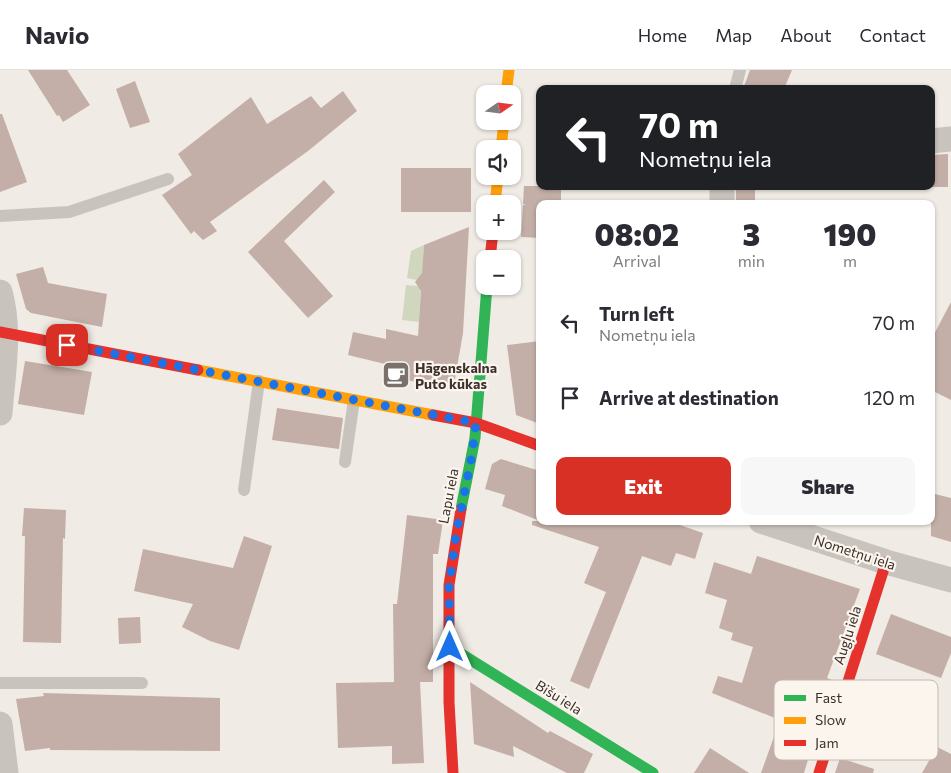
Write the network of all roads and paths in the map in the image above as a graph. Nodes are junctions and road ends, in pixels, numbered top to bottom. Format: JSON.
{"nodes":[{"id":1,"x":509,"y":70,"type":"edge"},
{"id":2,"x":740,"y":70,"type":"edge"},
{"id":3,"x":507,"y":85,"type":"edge"},
{"id":4,"x":736,"y":85,"type":"edge"},
{"id":5,"x":951,"y":139,"type":"edge"},
{"id":6,"x":935,"y":141,"type":"edge"},
{"id":7,"x":168,"y":179,"type":"dead end"},
{"id":8,"x":0,"y":216,"type":"edge"},
{"id":9,"x":0,"y":292,"type":"edge"},
{"id":10,"x":487,"y":295,"type":"edge"},
{"id":11,"x":3,"y":332,"type":"edge"},
{"id":12,"x":259,"y":381,"type":"junction"},
{"id":13,"x":354,"y":400,"type":"junction"},
{"id":14,"x":0,"y":413,"type":"edge"},
{"id":15,"x":476,"y":423,"type":"junction"},
{"id":16,"x":536,"y":445,"type":"edge"},
{"id":17,"x":345,"y":462,"type":"dead end"},
{"id":18,"x":244,"y":490,"type":"dead end"},
{"id":19,"x":773,"y":525,"type":"edge"},
{"id":20,"x":886,"y":562,"type":"junction"},
{"id":21,"x":951,"y":580,"type":"edge"},
{"id":22,"x":450,"y":647,"type":"junction"},
{"id":23,"x":848,"y":680,"type":"edge"},
{"id":24,"x":0,"y":683,"type":"edge"},
{"id":25,"x":142,"y":683,"type":"dead end"},
{"id":26,"x":0,"y":724,"type":"edge"},
{"id":27,"x":822,"y":760,"type":"edge"},
{"id":28,"x":6,"y":773,"type":"edge"},
{"id":29,"x":453,"y":773,"type":"edge"},
{"id":30,"x":653,"y":773,"type":"edge"},
{"id":31,"x":818,"y":773,"type":"edge"}],
"edges":[{"from":1,"to":3,"type":"street"},
{"from":2,"to":4,"type":"lane"},
{"from":5,"to":6,"type":"street"},
{"from":7,"to":8,"type":"lane"},
{"from":9,"to":11,"type":"street"},
{"from":10,"to":15,"type":"street","name":"Lapu iela"},
{"from":11,"to":12,"type":"street"},
{"from":11,"to":14,"type":"street"},
{"from":12,"to":13,"type":"street"},
{"from":12,"to":18,"type":"lane"},
{"from":13,"to":15,"type":"street"},
{"from":13,"to":17,"type":"lane"},
{"from":15,"to":16,"type":"street"},
{"from":15,"to":22,"type":"street","name":"Lapu iela"},
{"from":19,"to":20,"type":"street","name":"Nometņu iela"},
{"from":20,"to":21,"type":"street","name":"Nometņu iela"},
{"from":20,"to":23,"type":"street","name":"Augļu iela"},
{"from":22,"to":29,"type":"street","name":"Lapu iela"},
{"from":22,"to":30,"type":"street","name":"Bišu iela"},
{"from":24,"to":25,"type":"lane"},
{"from":26,"to":28,"type":"street"},
{"from":27,"to":31,"type":"street","name":"Augļu iela"}]}
